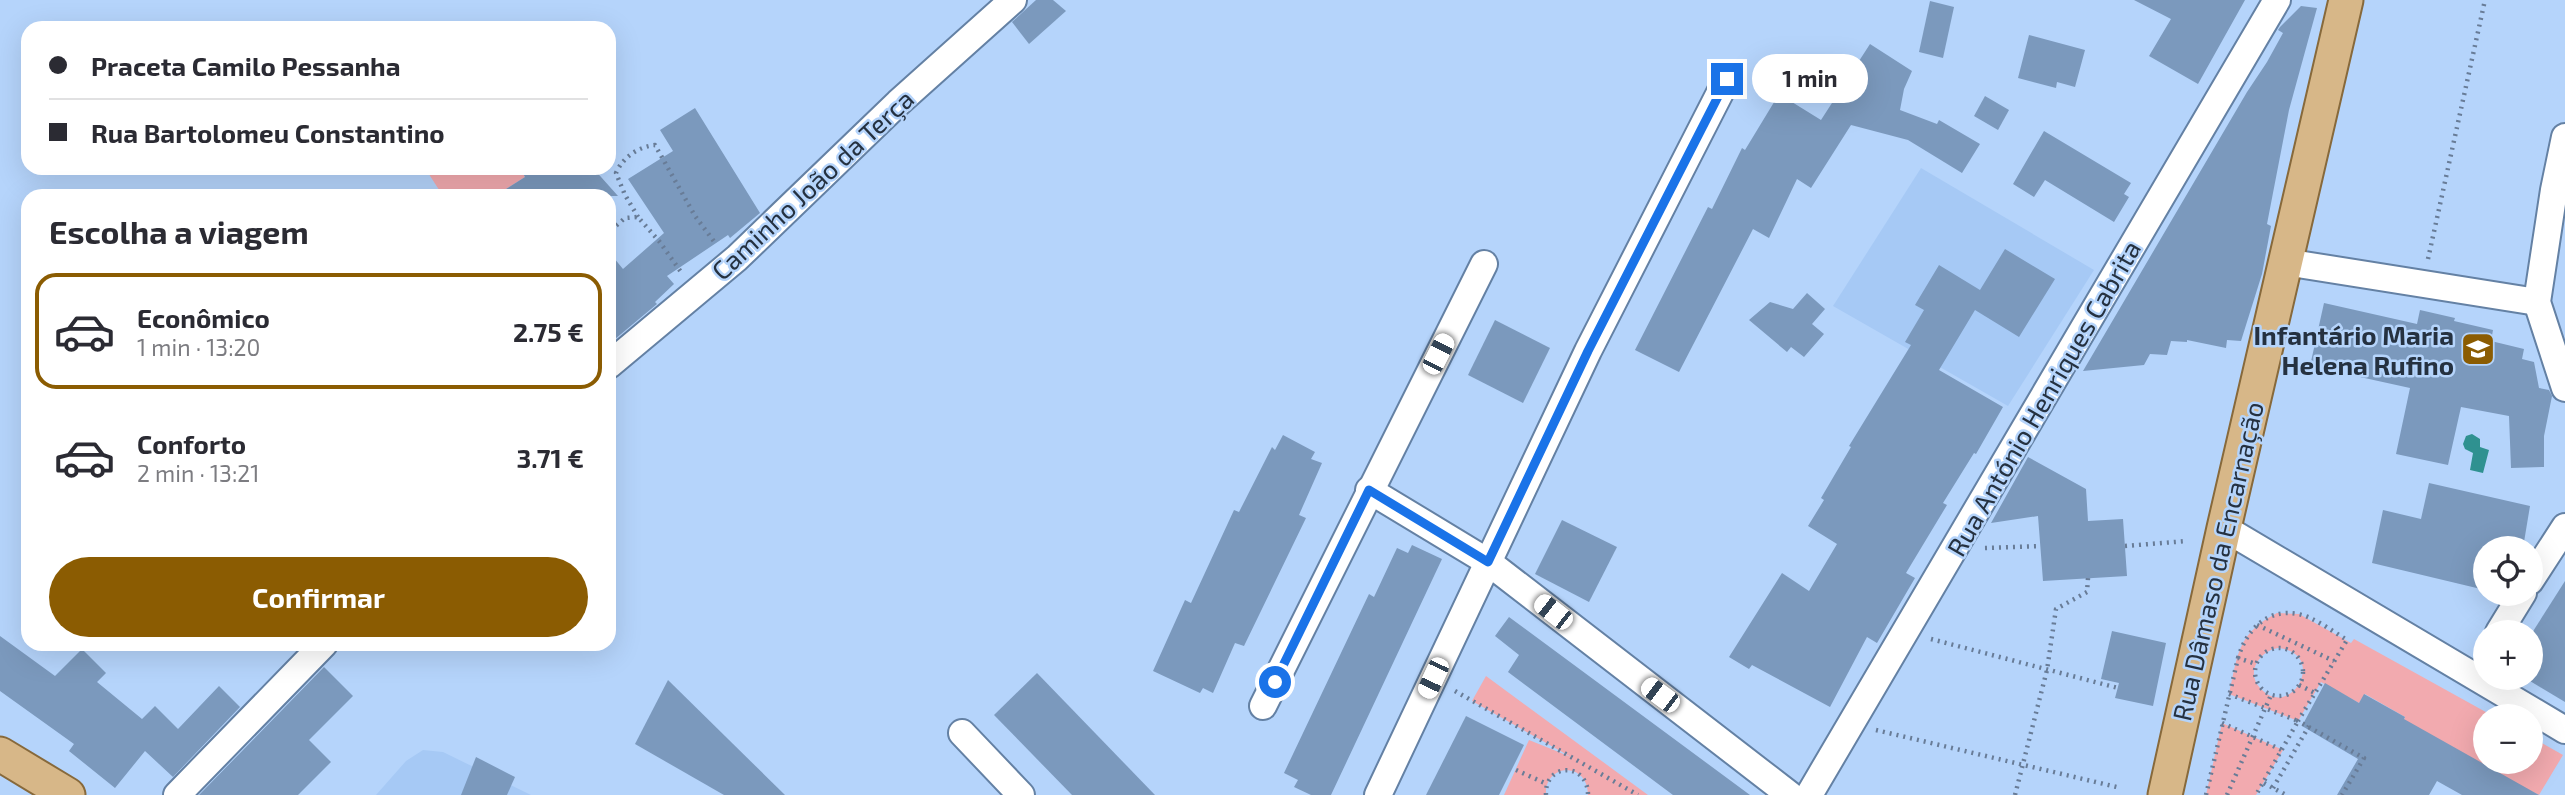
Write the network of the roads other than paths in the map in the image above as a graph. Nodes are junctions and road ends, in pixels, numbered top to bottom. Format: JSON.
{"nodes":[{"id":1,"x":1013,"y":0,"type":"edge"},
{"id":2,"x":2277,"y":0,"type":"edge"},
{"id":3,"x":2346,"y":0,"type":"edge"},
{"id":4,"x":1727,"y":79,"type":"dead end"},
{"id":5,"x":2565,"y":137,"type":"edge"},
{"id":6,"x":2559,"y":190,"type":"edge"},
{"id":7,"x":2285,"y":262,"type":"junction"},
{"id":8,"x":1484,"y":264,"type":"dead end"},
{"id":9,"x":2537,"y":302,"type":"junction"},
{"id":10,"x":616,"y":359,"type":"edge"},
{"id":11,"x":2565,"y":388,"type":"edge"},
{"id":12,"x":1369,"y":490,"type":"junction"},
{"id":13,"x":2565,"y":527,"type":"edge"},
{"id":14,"x":2224,"y":528,"type":"junction"},
{"id":15,"x":2543,"y":561,"type":"edge"},
{"id":16,"x":1488,"y":562,"type":"junction"},
{"id":17,"x":317,"y":651,"type":"edge"},
{"id":18,"x":2473,"y":661,"type":"edge"},
{"id":19,"x":2512,"y":690,"type":"edge"},
{"id":20,"x":1263,"y":706,"type":"dead end"},
{"id":21,"x":2565,"y":730,"type":"edge"},
{"id":22,"x":962,"y":733,"type":"dead end"},
{"id":23,"x":0,"y":754,"type":"edge"},
{"id":24,"x":68,"y":795,"type":"edge"},
{"id":25,"x":177,"y":795,"type":"edge"},
{"id":26,"x":1021,"y":795,"type":"edge"},
{"id":27,"x":1378,"y":795,"type":"edge"},
{"id":28,"x":1790,"y":795,"type":"edge"},
{"id":29,"x":1810,"y":795,"type":"edge"},
{"id":30,"x":2165,"y":795,"type":"edge"}],
"edges":[{"from":1,"to":10,"type":"street","name":"Caminho João da Terça"},
{"from":2,"to":29,"type":"street","name":"Rua António Henriques Cabrita"},
{"from":3,"to":7,"type":"main road","name":"Rua Dâmaso da Encarnação"},
{"from":4,"to":16,"type":"street"},
{"from":5,"to":6,"type":"street"},
{"from":6,"to":9,"type":"street"},
{"from":7,"to":9,"type":"street"},
{"from":7,"to":14,"type":"main road","name":"Rua Dâmaso da Encarnação"},
{"from":8,"to":12,"type":"street"},
{"from":9,"to":11,"type":"street"},
{"from":12,"to":16,"type":"street"},
{"from":12,"to":20,"type":"street"},
{"from":13,"to":15,"type":"street"},
{"from":14,"to":18,"type":"street"},
{"from":14,"to":30,"type":"main road","name":"Rua Dâmaso da Encarnação"},
{"from":16,"to":27,"type":"street"},
{"from":16,"to":28,"type":"street"},
{"from":17,"to":25,"type":"street"},
{"from":19,"to":21,"type":"street"},
{"from":22,"to":26,"type":"street"},
{"from":23,"to":24,"type":"main road"}]}
